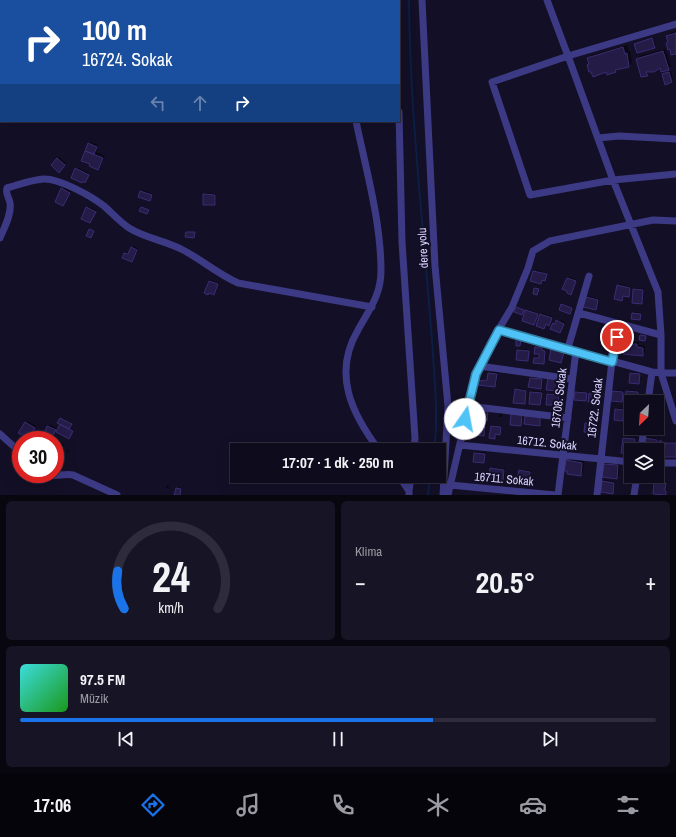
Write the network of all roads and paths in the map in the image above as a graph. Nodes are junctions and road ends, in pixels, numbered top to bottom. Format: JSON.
{"nodes":[{"id":1,"x":422,"y":0,"type":"edge"},
{"id":2,"x":547,"y":0,"type":"edge"},
{"id":3,"x":676,"y":24,"type":"edge"},
{"id":4,"x":568,"y":56,"type":"junction"},
{"id":5,"x":356,"y":122,"type":"edge"},
{"id":6,"x":399,"y":122,"type":"edge"},
{"id":7,"x":598,"y":138,"type":"junction"},
{"id":8,"x":676,"y":139,"type":"edge"},
{"id":9,"x":676,"y":174,"type":"edge"},
{"id":10,"x":613,"y":180,"type":"junction"},
{"id":11,"x":676,"y":221,"type":"edge"},
{"id":12,"x":631,"y":225,"type":"junction"},
{"id":13,"x":0,"y":238,"type":"edge"},
{"id":14,"x":589,"y":276,"type":"dead end"},
{"id":15,"x":372,"y":307,"type":"junction"},
{"id":16,"x":579,"y":313,"type":"junction"},
{"id":17,"x":619,"y":324,"type":"junction"},
{"id":18,"x":499,"y":330,"type":"junction"},
{"id":19,"x":661,"y":335,"type":"junction"},
{"id":20,"x":568,"y":348,"type":"junction"},
{"id":21,"x":576,"y":351,"type":"junction"},
{"id":22,"x":612,"y":362,"type":"junction"},
{"id":23,"x":479,"y":366,"type":"junction"},
{"id":24,"x":652,"y":372,"type":"junction"},
{"id":25,"x":676,"y":372,"type":"edge"},
{"id":26,"x":662,"y":373,"type":"junction"},
{"id":27,"x":572,"y":379,"type":"junction"},
{"id":28,"x":649,"y":395,"type":"edge"},
{"id":29,"x":468,"y":406,"type":"junction"},
{"id":30,"x":568,"y":418,"type":"junction"},
{"id":31,"x":676,"y":421,"type":"edge"},
{"id":32,"x":0,"y":434,"type":"edge"},
{"id":33,"x":375,"y":443,"type":"edge"},
{"id":34,"x":415,"y":443,"type":"edge"},
{"id":35,"x":12,"y":445,"type":"edge"},
{"id":36,"x":460,"y":445,"type":"junction"},
{"id":37,"x":562,"y":455,"type":"junction"},
{"id":38,"x":600,"y":459,"type":"junction"},
{"id":39,"x":624,"y":461,"type":"edge"},
{"id":40,"x":664,"y":463,"type":"edge"},
{"id":41,"x":676,"y":463,"type":"edge"},
{"id":42,"x":64,"y":474,"type":"edge"},
{"id":43,"x":403,"y":483,"type":"edge"},
{"id":44,"x":410,"y":483,"type":"edge"},
{"id":45,"x":636,"y":483,"type":"edge"},
{"id":46,"x":450,"y":486,"type":"junction"},
{"id":47,"x":409,"y":493,"type":"edge"},
{"id":48,"x":117,"y":495,"type":"edge"},
{"id":49,"x":443,"y":495,"type":"edge"},
{"id":50,"x":448,"y":495,"type":"edge"},
{"id":51,"x":556,"y":495,"type":"edge"},
{"id":52,"x":597,"y":495,"type":"edge"},
{"id":53,"x":634,"y":495,"type":"edge"}],
"edges":[{"from":1,"to":49,"type":"street","name":"dere yolu"},
{"from":2,"to":4,"type":"street"},
{"from":3,"to":4,"type":"street"},
{"from":4,"to":7,"type":"street"},
{"from":4,"to":10,"type":"street"},
{"from":5,"to":15,"type":"street"},
{"from":6,"to":34,"type":"street"},
{"from":7,"to":8,"type":"street"},
{"from":7,"to":10,"type":"street"},
{"from":9,"to":10,"type":"street"},
{"from":10,"to":12,"type":"street"},
{"from":11,"to":12,"type":"street"},
{"from":12,"to":18,"type":"street"},
{"from":12,"to":19,"type":"street"},
{"from":13,"to":15,"type":"street"},
{"from":14,"to":16,"type":"street"},
{"from":15,"to":33,"type":"street"},
{"from":16,"to":17,"type":"street"},
{"from":16,"to":20,"type":"street"},
{"from":17,"to":19,"type":"street"},
{"from":17,"to":22,"type":"street","name":"16722. Sokak"},
{"from":18,"to":20,"type":"street"},
{"from":18,"to":23,"type":"street"},
{"from":19,"to":26,"type":"street"},
{"from":20,"to":21,"type":"street"},
{"from":21,"to":22,"type":"street"},
{"from":21,"to":27,"type":"street","name":"16708. Sokak"},
{"from":22,"to":24,"type":"street"},
{"from":22,"to":38,"type":"street","name":"16722. Sokak"},
{"from":23,"to":27,"type":"street"},
{"from":23,"to":29,"type":"street"},
{"from":24,"to":26,"type":"street"},
{"from":24,"to":28,"type":"street"},
{"from":25,"to":26,"type":"street"},
{"from":26,"to":31,"type":"street"},
{"from":27,"to":30,"type":"street","name":"16708. Sokak"},
{"from":29,"to":30,"type":"street"},
{"from":29,"to":36,"type":"street"},
{"from":30,"to":37,"type":"street","name":"16708. Sokak"},
{"from":32,"to":35,"type":"street"},
{"from":36,"to":37,"type":"street","name":"16712. Sokak"},
{"from":36,"to":46,"type":"street"},
{"from":37,"to":38,"type":"street","name":"16712. Sokak"},
{"from":37,"to":51,"type":"street","name":"16708. Sokak"},
{"from":38,"to":39,"type":"street","name":"16712. Sokak"},
{"from":38,"to":52,"type":"street","name":"16722. Sokak"},
{"from":40,"to":41,"type":"street"},
{"from":42,"to":48,"type":"street"},
{"from":43,"to":47,"type":"street"},
{"from":44,"to":47,"type":"street"},
{"from":45,"to":53,"type":"street"},
{"from":46,"to":50,"type":"street"},
{"from":46,"to":51,"type":"street","name":"16711. Sokak"}]}
